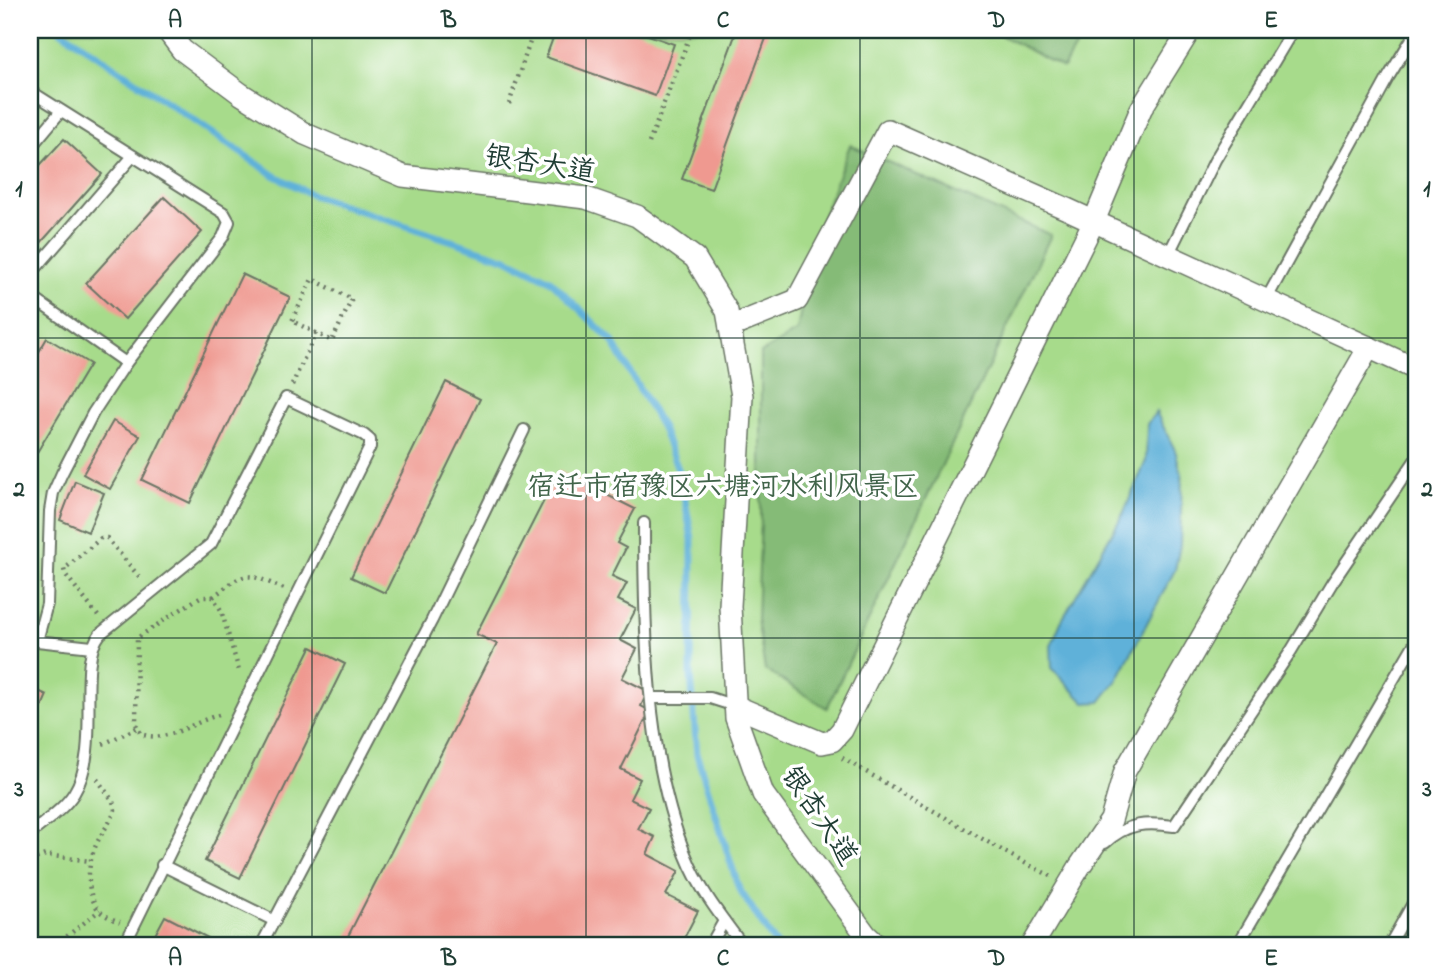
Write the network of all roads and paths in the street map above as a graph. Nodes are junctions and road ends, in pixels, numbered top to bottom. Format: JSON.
{"nodes":[{"id":1,"x":167,"y":30,"type":"edge"},
{"id":2,"x":534,"y":30,"type":"edge"},
{"id":3,"x":692,"y":30,"type":"edge"},
{"id":4,"x":1190,"y":30,"type":"edge"},
{"id":5,"x":1293,"y":30,"type":"edge"},
{"id":6,"x":1416,"y":32,"type":"edge"},
{"id":7,"x":30,"y":91,"type":"edge"},
{"id":8,"x":509,"y":104,"type":"dead end"},
{"id":9,"x":61,"y":111,"type":"junction"},
{"id":10,"x":649,"y":144,"type":"dead end"},
{"id":11,"x":30,"y":148,"type":"edge"},
{"id":12,"x":133,"y":156,"type":"junction"},
{"id":13,"x":1094,"y":221,"type":"junction"},
{"id":14,"x":1168,"y":255,"type":"junction"},
{"id":15,"x":30,"y":275,"type":"edge"},
{"id":16,"x":30,"y":296,"type":"edge"},
{"id":17,"x":1266,"y":300,"type":"junction"},
{"id":18,"x":730,"y":327,"type":"junction"},
{"id":19,"x":316,"y":333,"type":"junction"},
{"id":20,"x":1369,"y":347,"type":"junction"},
{"id":21,"x":126,"y":363,"type":"junction"},
{"id":22,"x":1416,"y":369,"type":"edge"},
{"id":23,"x":286,"y":398,"type":"junction"},
{"id":24,"x":524,"y":430,"type":"dead end"},
{"id":25,"x":1416,"y":459,"type":"edge"},
{"id":26,"x":643,"y":523,"type":"dead end"},
{"id":27,"x":152,"y":593,"type":"junction"},
{"id":28,"x":298,"y":596,"type":"junction"},
{"id":29,"x":213,"y":597,"type":"junction"},
{"id":30,"x":170,"y":616,"type":"junction"},
{"id":31,"x":107,"y":629,"type":"junction"},
{"id":32,"x":33,"y":641,"type":"edge"},
{"id":33,"x":1416,"y":641,"type":"edge"},
{"id":34,"x":92,"y":647,"type":"junction"},
{"id":35,"x":246,"y":698,"type":"junction"},
{"id":36,"x":652,"y":698,"type":"junction"},
{"id":37,"x":735,"y":706,"type":"junction"},
{"id":38,"x":238,"y":714,"type":"junction"},
{"id":39,"x":137,"y":727,"type":"junction"},
{"id":40,"x":811,"y":740,"type":"junction"},
{"id":41,"x":87,"y":751,"type":"junction"},
{"id":42,"x":85,"y":765,"type":"junction"},
{"id":43,"x":30,"y":834,"type":"edge"},
{"id":44,"x":30,"y":861,"type":"edge"},
{"id":45,"x":90,"y":861,"type":"junction"},
{"id":46,"x":162,"y":866,"type":"junction"},
{"id":47,"x":1080,"y":866,"type":"junction"},
{"id":48,"x":1069,"y":885,"type":"junction"},
{"id":49,"x":1416,"y":898,"type":"edge"},
{"id":50,"x":100,"y":910,"type":"junction"},
{"id":51,"x":275,"y":921,"type":"junction"},
{"id":52,"x":724,"y":921,"type":"junction"},
{"id":53,"x":132,"y":928,"type":"junction"},
{"id":54,"x":48,"y":946,"type":"edge"},
{"id":55,"x":124,"y":946,"type":"edge"},
{"id":56,"x":261,"y":946,"type":"edge"},
{"id":57,"x":710,"y":946,"type":"edge"},
{"id":58,"x":743,"y":946,"type":"edge"},
{"id":59,"x":878,"y":946,"type":"edge"},
{"id":60,"x":1032,"y":946,"type":"edge"},
{"id":61,"x":1237,"y":946,"type":"edge"},
{"id":62,"x":1389,"y":946,"type":"edge"}],
"edges":[{"from":1,"to":18,"type":"street","name":"银杏大道"},
{"from":2,"to":8,"type":"path"},
{"from":3,"to":10,"type":"path"},
{"from":4,"to":13,"type":"street"},
{"from":5,"to":14,"type":"lane"},
{"from":6,"to":17,"type":"lane"},
{"from":7,"to":9,"type":"lane"},
{"from":9,"to":11,"type":"lane"},
{"from":9,"to":12,"type":"lane"},
{"from":12,"to":15,"type":"lane"},
{"from":12,"to":21,"type":"lane"},
{"from":13,"to":14,"type":"street"},
{"from":13,"to":18,"type":"street"},
{"from":13,"to":40,"type":"street"},
{"from":14,"to":17,"type":"street"},
{"from":16,"to":21,"type":"lane"},
{"from":17,"to":20,"type":"street"},
{"from":18,"to":37,"type":"street","name":"银杏大道"},
{"from":19,"to":19,"type":"path"},
{"from":19,"to":23,"type":"path"},
{"from":20,"to":22,"type":"street"},
{"from":20,"to":47,"type":"street"},
{"from":21,"to":32,"type":"lane"},
{"from":23,"to":27,"type":"lane"},
{"from":23,"to":28,"type":"lane"},
{"from":24,"to":51,"type":"lane"},
{"from":25,"to":47,"type":"lane"},
{"from":26,"to":36,"type":"lane"},
{"from":27,"to":30,"type":"path"},
{"from":27,"to":31,"type":"lane"},
{"from":27,"to":31,"type":"path"},
{"from":28,"to":29,"type":"path"},
{"from":28,"to":35,"type":"lane"},
{"from":29,"to":30,"type":"path"},
{"from":29,"to":35,"type":"path"},
{"from":30,"to":39,"type":"path"},
{"from":31,"to":34,"type":"lane"},
{"from":32,"to":34,"type":"lane"},
{"from":33,"to":61,"type":"lane"},
{"from":34,"to":41,"type":"lane"},
{"from":35,"to":38,"type":"lane"},
{"from":36,"to":37,"type":"lane"},
{"from":36,"to":52,"type":"lane"},
{"from":37,"to":40,"type":"street"},
{"from":37,"to":59,"type":"street","name":"银杏大道"},
{"from":38,"to":39,"type":"path"},
{"from":38,"to":46,"type":"lane"},
{"from":39,"to":41,"type":"path"},
{"from":40,"to":48,"type":"path"},
{"from":41,"to":42,"type":"lane"},
{"from":42,"to":43,"type":"lane"},
{"from":42,"to":45,"type":"path"},
{"from":44,"to":45,"type":"path"},
{"from":45,"to":50,"type":"path"},
{"from":46,"to":51,"type":"lane"},
{"from":46,"to":53,"type":"lane"},
{"from":47,"to":48,"type":"street"},
{"from":48,"to":60,"type":"street"},
{"from":49,"to":62,"type":"lane"},
{"from":50,"to":53,"type":"path"},
{"from":50,"to":54,"type":"path"},
{"from":51,"to":56,"type":"lane"},
{"from":52,"to":57,"type":"lane"},
{"from":52,"to":58,"type":"lane"},
{"from":53,"to":55,"type":"lane"}]}
